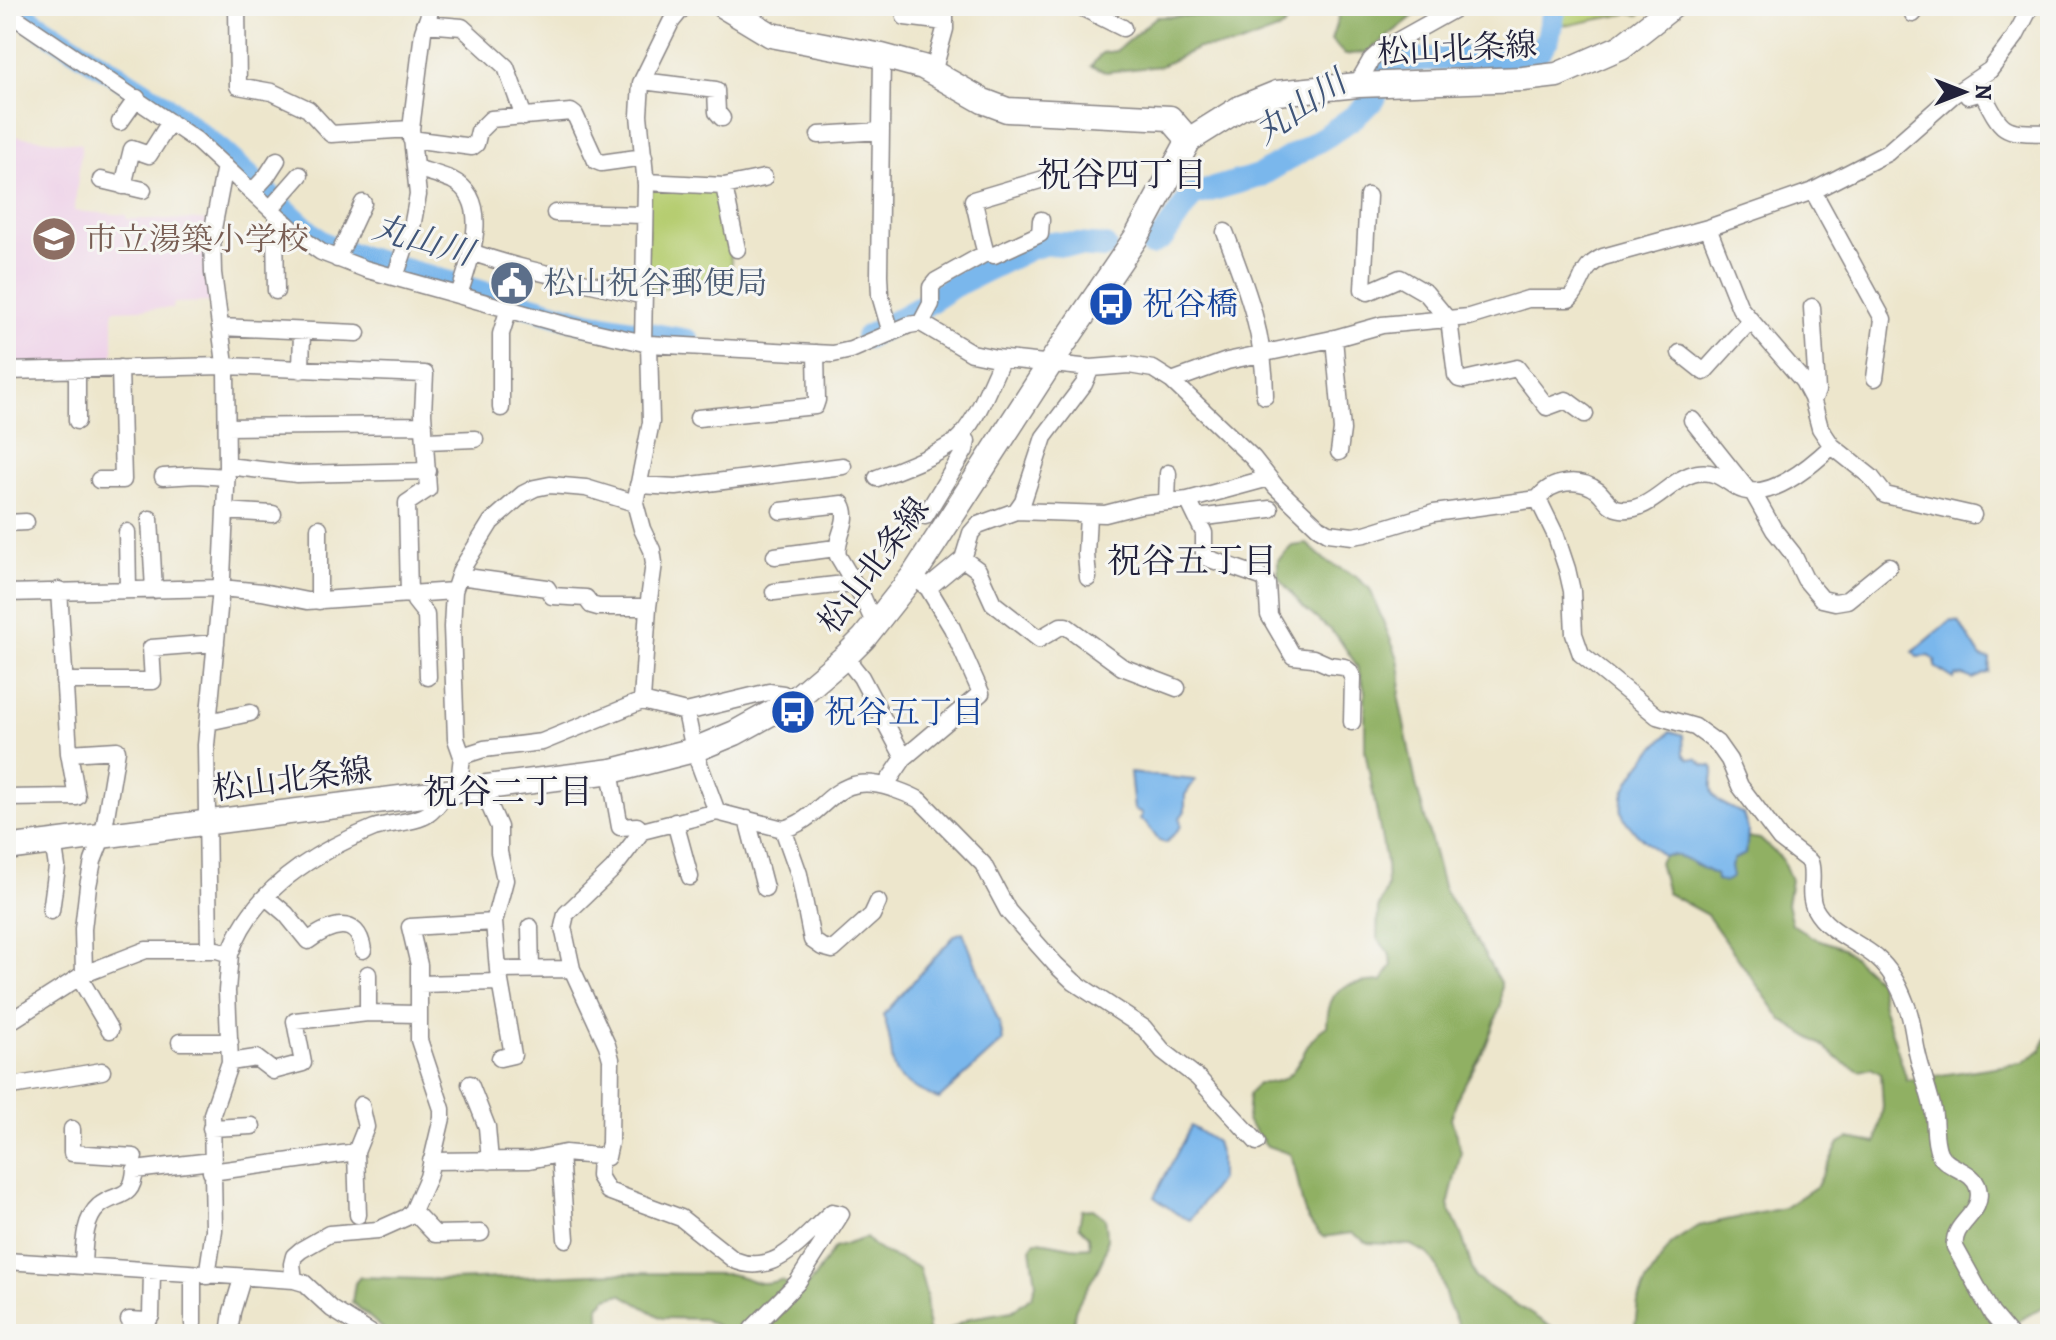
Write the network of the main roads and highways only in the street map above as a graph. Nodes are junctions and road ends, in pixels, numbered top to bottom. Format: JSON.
{"nodes":[{"id":1,"x":1673,"y":6,"type":"edge"},
{"id":2,"x":739,"y":10,"type":"edge"},
{"id":3,"x":1189,"y":140,"type":"junction"},
{"id":4,"x":6,"y":848,"type":"edge"}],
"edges":[{"from":1,"to":3,"type":"main road","name":"松山北条線"},
{"from":2,"to":3,"type":"main road"},
{"from":3,"to":4,"type":"main road","name":"松山北条線"}]}
